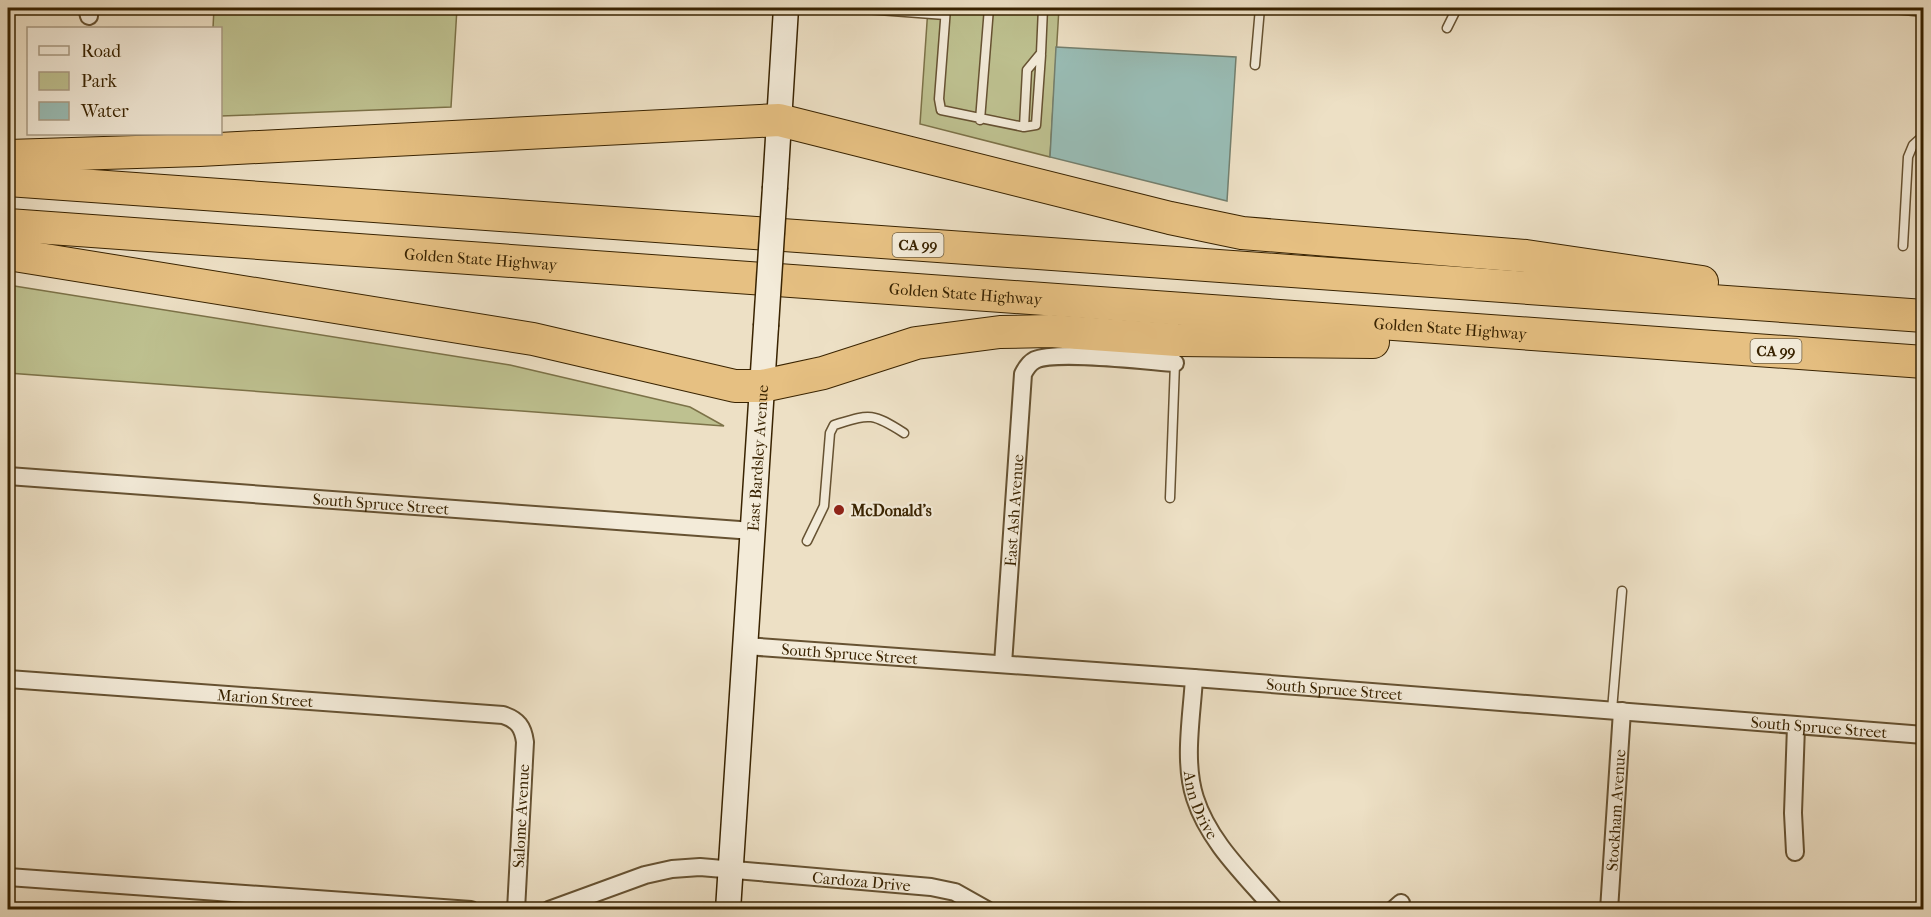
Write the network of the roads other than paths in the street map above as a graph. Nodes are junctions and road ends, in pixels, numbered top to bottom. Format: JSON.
{"nodes":[{"id":1,"x":786,"y":8,"type":"edge"},
{"id":2,"x":852,"y":8,"type":"edge"},
{"id":3,"x":989,"y":8,"type":"edge"},
{"id":4,"x":1043,"y":8,"type":"edge"},
{"id":5,"x":1260,"y":8,"type":"edge"},
{"id":6,"x":1458,"y":8,"type":"edge"},
{"id":7,"x":1884,"y":8,"type":"edge"},
{"id":8,"x":945,"y":11,"type":"edge"},
{"id":9,"x":1923,"y":12,"type":"edge"},
{"id":10,"x":1447,"y":28,"type":"dead end"},
{"id":11,"x":1256,"y":65,"type":"dead end"},
{"id":12,"x":779,"y":120,"type":"junction"},
{"id":13,"x":980,"y":120,"type":"junction"},
{"id":14,"x":1923,"y":135,"type":"edge"},
{"id":15,"x":8,"y":156,"type":"edge"},
{"id":16,"x":8,"y":180,"type":"edge"},
{"id":17,"x":8,"y":225,"type":"edge"},
{"id":18,"x":1903,"y":246,"type":"dead end"},
{"id":19,"x":8,"y":254,"type":"edge"},
{"id":20,"x":1828,"y":309,"type":"junction"},
{"id":21,"x":1923,"y":316,"type":"edge"},
{"id":22,"x":1628,"y":340,"type":"junction"},
{"id":23,"x":1923,"y":362,"type":"edge"},
{"id":24,"x":1175,"y":363,"type":"joint"},
{"id":25,"x":762,"y":386,"type":"junction"},
{"id":26,"x":904,"y":433,"type":"dead end"},
{"id":27,"x":8,"y":476,"type":"edge"},
{"id":28,"x":1170,"y":498,"type":"dead end"},
{"id":29,"x":753,"y":531,"type":"junction"},
{"id":30,"x":807,"y":541,"type":"dead end"},
{"id":31,"x":1622,"y":591,"type":"dead end"},
{"id":32,"x":745,"y":646,"type":"junction"},
{"id":33,"x":1003,"y":664,"type":"junction"},
{"id":34,"x":1194,"y":678,"type":"junction"},
{"id":35,"x":8,"y":679,"type":"edge"},
{"id":36,"x":1617,"y":711,"type":"junction"},
{"id":37,"x":520,"y":724,"type":"joint"},
{"id":38,"x":1796,"y":726,"type":"junction"},
{"id":39,"x":1923,"y":735,"type":"edge"},
{"id":40,"x":1795,"y":852,"type":"dead end"},
{"id":41,"x":731,"y":870,"type":"junction"},
{"id":42,"x":8,"y":877,"type":"edge"},
{"id":43,"x":471,"y":909,"type":"edge"},
{"id":44,"x":516,"y":909,"type":"edge"},
{"id":45,"x":549,"y":909,"type":"edge"},
{"id":46,"x":728,"y":909,"type":"edge"},
{"id":47,"x":987,"y":909,"type":"edge"},
{"id":48,"x":1275,"y":909,"type":"edge"},
{"id":49,"x":1609,"y":909,"type":"edge"}],
"edges":[{"from":1,"to":12,"type":"main road","name":"East Bardsley Avenue"},
{"from":2,"to":8,"type":"lane"},
{"from":3,"to":13,"type":"lane"},
{"from":4,"to":13,"type":"lane"},
{"from":5,"to":11,"type":"lane"},
{"from":6,"to":10,"type":"lane"},
{"from":7,"to":9,"type":"lane"},
{"from":8,"to":13,"type":"lane"},
{"from":12,"to":15,"type":"highway"},
{"from":12,"to":20,"type":"highway"},
{"from":12,"to":25,"type":"main road","name":"East Bardsley Avenue","bridge":true},
{"from":14,"to":18,"type":"lane"},
{"from":16,"to":20,"type":"highway","number":"CA 99"},
{"from":17,"to":22,"type":"highway","name":"Golden State Highway","number":"CA 99"},
{"from":19,"to":25,"type":"highway"},
{"from":20,"to":21,"type":"highway","number":"CA 99"},
{"from":22,"to":23,"type":"highway","name":"Golden State Highway","number":"CA 99"},
{"from":22,"to":25,"type":"highway"},
{"from":24,"to":28,"type":"lane"},
{"from":24,"to":33,"type":"street","name":"East Ash Avenue"},
{"from":25,"to":29,"type":"main road","name":"East Bardsley Avenue"},
{"from":26,"to":30,"type":"lane"},
{"from":27,"to":29,"type":"street","name":"South Spruce Street"},
{"from":29,"to":32,"type":"main road","name":"East Bardsley Avenue"},
{"from":31,"to":36,"type":"lane","name":"Stockham Avenue"},
{"from":32,"to":33,"type":"street","name":"South Spruce Street"},
{"from":32,"to":41,"type":"main road","name":"East Bardsley Avenue"},
{"from":33,"to":34,"type":"street","name":"South Spruce Street"},
{"from":34,"to":36,"type":"street","name":"South Spruce Street"},
{"from":34,"to":48,"type":"street","name":"Ann Drive"},
{"from":35,"to":37,"type":"street","name":"Marion Street"},
{"from":36,"to":38,"type":"street","name":"South Spruce Street"},
{"from":36,"to":49,"type":"street","name":"Stockham Avenue"},
{"from":37,"to":44,"type":"street","name":"Salome Avenue"},
{"from":38,"to":39,"type":"street","name":"South Spruce Street"},
{"from":38,"to":40,"type":"street"},
{"from":41,"to":45,"type":"street","name":"Cardoza Drive"},
{"from":41,"to":46,"type":"main road","name":"East Bardsley Avenue"},
{"from":41,"to":47,"type":"street","name":"Cardoza Drive"},
{"from":42,"to":43,"type":"street"}]}
